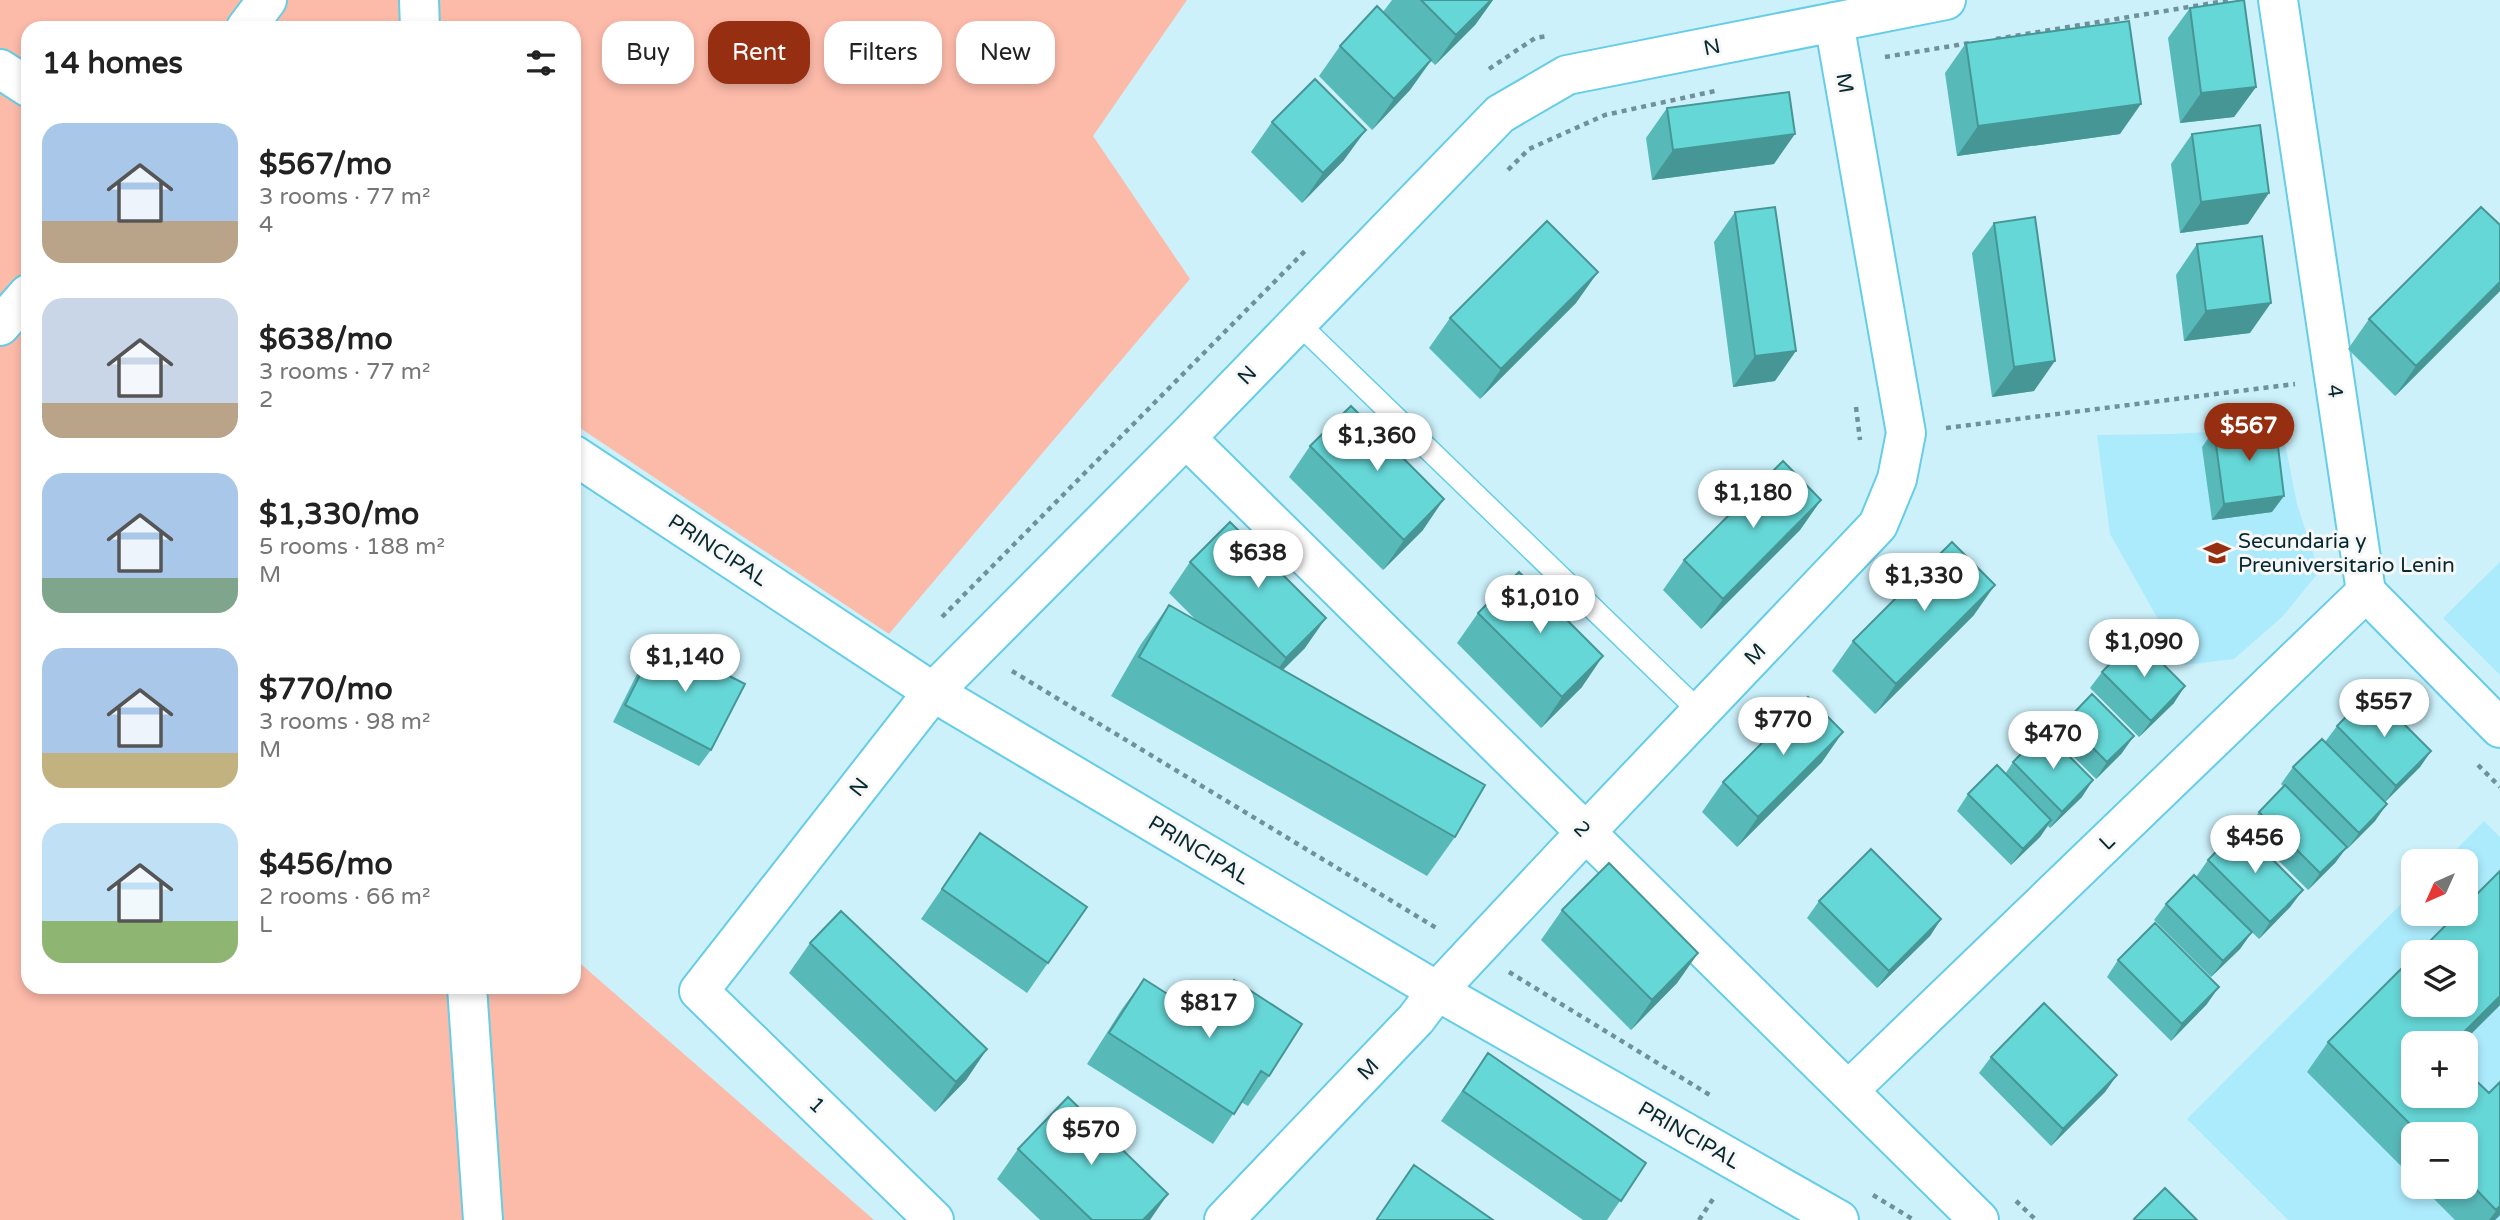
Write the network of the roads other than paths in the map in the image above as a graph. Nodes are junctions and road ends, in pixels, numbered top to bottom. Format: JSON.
{"nodes":[{"id":1,"x":267,"y":0,"type":"edge"},
{"id":2,"x":419,"y":0,"type":"edge"},
{"id":3,"x":1946,"y":0,"type":"edge"},
{"id":4,"x":2278,"y":0,"type":"edge"},
{"id":5,"x":251,"y":21,"type":"edge"},
{"id":6,"x":419,"y":21,"type":"edge"},
{"id":7,"x":1834,"y":22,"type":"junction"},
{"id":8,"x":0,"y":69,"type":"edge"},
{"id":9,"x":21,"y":82,"type":"edge"},
{"id":10,"x":21,"y":303,"type":"edge"},
{"id":11,"x":1298,"y":323,"type":"junction"},
{"id":12,"x":0,"y":326,"type":"edge"},
{"id":13,"x":1186,"y":438,"type":"junction"},
{"id":14,"x":581,"y":461,"type":"edge"},
{"id":15,"x":2367,"y":592,"type":"junction"},
{"id":16,"x":933,"y":692,"type":"junction"},
{"id":17,"x":1700,"y":712,"type":"junction"},
{"id":18,"x":2500,"y":728,"type":"edge"},
{"id":19,"x":1586,"y":832,"type":"junction"},
{"id":20,"x":699,"y":991,"type":"joint"},
{"id":21,"x":1437,"y":991,"type":"junction"},
{"id":22,"x":467,"y":994,"type":"edge"},
{"id":23,"x":1848,"y":1091,"type":"junction"},
{"id":24,"x":482,"y":1220,"type":"edge"},
{"id":25,"x":934,"y":1220,"type":"edge"},
{"id":26,"x":1224,"y":1220,"type":"edge"},
{"id":27,"x":1839,"y":1220,"type":"edge"},
{"id":28,"x":1979,"y":1220,"type":"edge"}],
"edges":[{"from":1,"to":5,"type":"street"},
{"from":2,"to":6,"type":"street"},
{"from":3,"to":7,"type":"street","name":"N"},
{"from":4,"to":15,"type":"street","name":"4"},
{"from":7,"to":11,"type":"street","name":"N"},
{"from":7,"to":17,"type":"street","name":"M"},
{"from":8,"to":9,"type":"street"},
{"from":10,"to":12,"type":"street"},
{"from":11,"to":13,"type":"street","name":"N"},
{"from":11,"to":17,"type":"lane"},
{"from":13,"to":16,"type":"street","name":"N"},
{"from":13,"to":19,"type":"street","name":"2"},
{"from":14,"to":16,"type":"street","name":"PRINCIPAL"},
{"from":15,"to":18,"type":"street"},
{"from":15,"to":23,"type":"street","name":"L"},
{"from":16,"to":20,"type":"street","name":"N"},
{"from":16,"to":21,"type":"street","name":"PRINCIPAL"},
{"from":17,"to":19,"type":"street","name":"M"},
{"from":19,"to":21,"type":"street","name":"M"},
{"from":19,"to":23,"type":"street","name":"2"},
{"from":20,"to":25,"type":"street","name":"1"},
{"from":21,"to":26,"type":"street","name":"M"},
{"from":21,"to":27,"type":"street","name":"PRINCIPAL"},
{"from":22,"to":24,"type":"street"},
{"from":23,"to":28,"type":"street","name":"2"}]}
